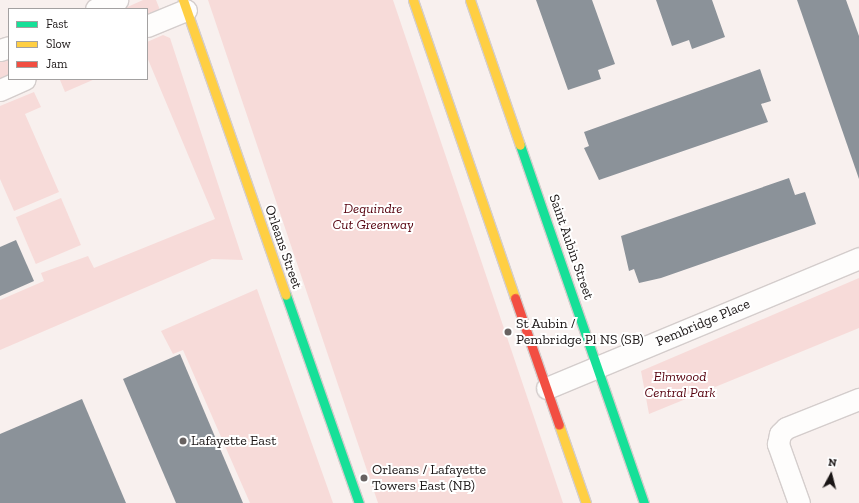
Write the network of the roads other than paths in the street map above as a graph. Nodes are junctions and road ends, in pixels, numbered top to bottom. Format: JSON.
{"nodes":[{"id":1,"x":117,"y":0,"type":"edge"},
{"id":2,"x":413,"y":0,"type":"edge"},
{"id":3,"x":470,"y":0,"type":"edge"},
{"id":4,"x":184,"y":5,"type":"edge"},
{"id":5,"x":98,"y":8,"type":"edge"},
{"id":6,"x":148,"y":25,"type":"edge"},
{"id":7,"x":23,"y":80,"type":"edge"},
{"id":8,"x":0,"y":90,"type":"edge"},
{"id":9,"x":859,"y":258,"type":"edge"},
{"id":10,"x":598,"y":368,"type":"junction"},
{"id":11,"x":547,"y":388,"type":"junction"},
{"id":12,"x":859,"y":399,"type":"edge"},
{"id":13,"x":359,"y":503,"type":"edge"},
{"id":14,"x":586,"y":503,"type":"edge"},
{"id":15,"x":644,"y":503,"type":"edge"},
{"id":16,"x":799,"y":503,"type":"edge"}],
"edges":[{"from":1,"to":5,"type":"street"},
{"from":2,"to":11,"type":"main road"},
{"from":3,"to":10,"type":"main road","name":"Saint Aubin Street"},
{"from":4,"to":6,"type":"street"},
{"from":4,"to":13,"type":"main road","name":"Orleans Street"},
{"from":7,"to":8,"type":"street"},
{"from":9,"to":10,"type":"street","name":"Pembridge Place"},
{"from":10,"to":11,"type":"street","name":"Pembridge Place"},
{"from":10,"to":15,"type":"main road","name":"Saint Aubin Street"},
{"from":11,"to":14,"type":"main road"},
{"from":12,"to":16,"type":"street"}]}
